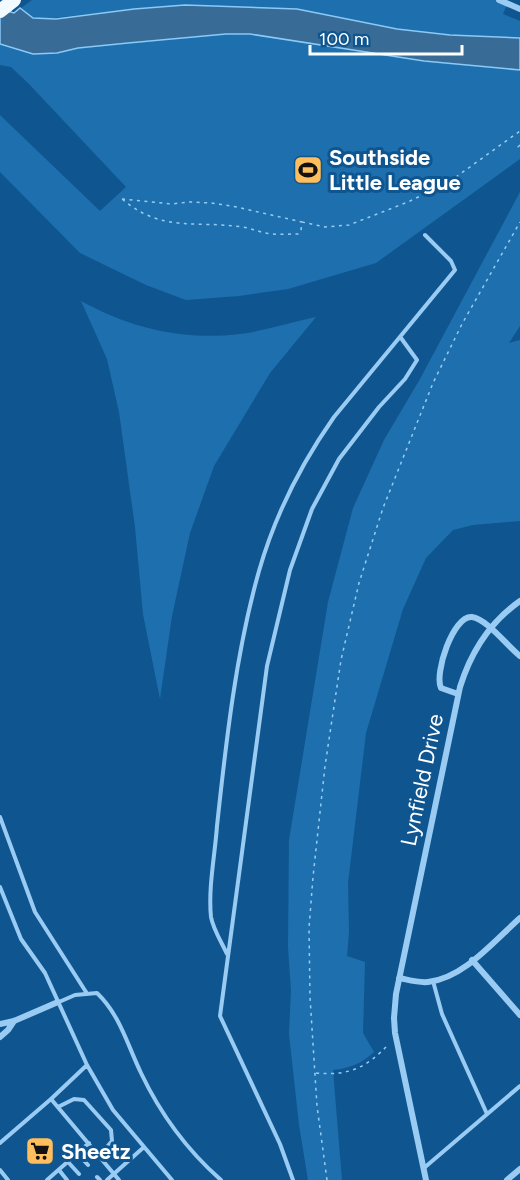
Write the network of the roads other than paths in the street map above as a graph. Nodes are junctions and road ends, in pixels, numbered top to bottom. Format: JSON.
{"nodes":[{"id":1,"x":14,"y":0,"type":"edge"},
{"id":2,"x":499,"y":0,"type":"edge"},
{"id":3,"x":520,"y":9,"type":"edge"},
{"id":4,"x":0,"y":11,"type":"edge"},
{"id":5,"x":425,"y":235,"type":"dead end"},
{"id":6,"x":401,"y":338,"type":"junction"},
{"id":7,"x":520,"y":601,"type":"edge"},
{"id":8,"x":490,"y":628,"type":"junction"},
{"id":9,"x":520,"y":656,"type":"edge"},
{"id":10,"x":458,"y":694,"type":"junction"},
{"id":11,"x":0,"y":817,"type":"edge"},
{"id":12,"x":0,"y":887,"type":"edge"},
{"id":13,"x":520,"y":918,"type":"edge"},
{"id":14,"x":227,"y":955,"type":"junction"},
{"id":15,"x":472,"y":960,"type":"junction"},
{"id":16,"x":434,"y":981,"type":"junction"},
{"id":17,"x":399,"y":982,"type":"junction"},
{"id":18,"x":86,"y":992,"type":"junction"},
{"id":19,"x":58,"y":1002,"type":"junction"},
{"id":20,"x":520,"y":1015,"type":"edge"},
{"id":21,"x":14,"y":1021,"type":"junction"},
{"id":22,"x":0,"y":1024,"type":"edge"},
{"id":23,"x":0,"y":1037,"type":"edge"},
{"id":24,"x":87,"y":1065,"type":"junction"},
{"id":25,"x":520,"y":1086,"type":"edge"},
{"id":26,"x":51,"y":1099,"type":"junction"},
{"id":27,"x":58,"y":1107,"type":"junction"},
{"id":28,"x":487,"y":1114,"type":"junction"},
{"id":29,"x":0,"y":1143,"type":"edge"},
{"id":30,"x":89,"y":1143,"type":"junction"},
{"id":31,"x":144,"y":1147,"type":"junction"},
{"id":32,"x":77,"y":1153,"type":"junction"},
{"id":33,"x":100,"y":1155,"type":"junction"},
{"id":34,"x":68,"y":1161,"type":"junction"},
{"id":35,"x":88,"y":1166,"type":"dead end"},
{"id":36,"x":423,"y":1169,"type":"junction"},
{"id":37,"x":520,"y":1169,"type":"edge"},
{"id":38,"x":0,"y":1170,"type":"edge"},
{"id":39,"x":59,"y":1170,"type":"junction"},
{"id":40,"x":79,"y":1174,"type":"dead end"},
{"id":41,"x":114,"y":1174,"type":"junction"},
{"id":42,"x":50,"y":1179,"type":"edge"},
{"id":43,"x":8,"y":1180,"type":"edge"},
{"id":44,"x":67,"y":1180,"type":"edge"},
{"id":45,"x":107,"y":1180,"type":"edge"},
{"id":46,"x":119,"y":1180,"type":"edge"},
{"id":47,"x":172,"y":1180,"type":"edge"},
{"id":48,"x":221,"y":1180,"type":"edge"},
{"id":49,"x":292,"y":1180,"type":"edge"},
{"id":50,"x":426,"y":1180,"type":"edge"},
{"id":51,"x":507,"y":1180,"type":"edge"}],
"edges":[{"from":1,"to":4,"type":"highway"},
{"from":2,"to":3,"type":"street"},
{"from":5,"to":6,"type":"lane"},
{"from":6,"to":14,"type":"lane"},
{"from":6,"to":14,"type":"lane"},
{"from":7,"to":8,"type":"street","name":"Lynfield Drive"},
{"from":8,"to":9,"type":"street"},
{"from":8,"to":10,"type":"street","name":"Lynfield Drive"},
{"from":8,"to":10,"type":"street"},
{"from":10,"to":17,"type":"street","name":"Lynfield Drive"},
{"from":11,"to":18,"type":"lane"},
{"from":12,"to":19,"type":"lane"},
{"from":13,"to":15,"type":"street"},
{"from":14,"to":49,"type":"lane"},
{"from":15,"to":16,"type":"street"},
{"from":15,"to":20,"type":"street"},
{"from":16,"to":17,"type":"street"},
{"from":16,"to":28,"type":"lane"},
{"from":17,"to":36,"type":"street","name":"Lynfield Drive"},
{"from":18,"to":19,"type":"lane"},
{"from":18,"to":48,"type":"lane"},
{"from":19,"to":21,"type":"street"},
{"from":19,"to":24,"type":"lane"},
{"from":21,"to":22,"type":"street"},
{"from":21,"to":23,"type":"street"},
{"from":24,"to":26,"type":"lane"},
{"from":24,"to":31,"type":"lane"},
{"from":25,"to":28,"type":"lane"},
{"from":26,"to":27,"type":"lane"},
{"from":26,"to":29,"type":"lane"},
{"from":27,"to":30,"type":"lane"},
{"from":27,"to":33,"type":"lane"},
{"from":28,"to":36,"type":"lane"},
{"from":30,"to":32,"type":"lane"},
{"from":30,"to":33,"type":"lane"},
{"from":31,"to":41,"type":"lane"},
{"from":31,"to":47,"type":"lane"},
{"from":32,"to":34,"type":"lane"},
{"from":32,"to":35,"type":"lane"},
{"from":33,"to":41,"type":"lane"},
{"from":34,"to":39,"type":"lane"},
{"from":34,"to":40,"type":"lane"},
{"from":36,"to":50,"type":"street","name":"Lynfield Drive"},
{"from":37,"to":51,"type":"street"},
{"from":38,"to":43,"type":"lane"},
{"from":39,"to":42,"type":"lane"},
{"from":39,"to":44,"type":"lane"},
{"from":41,"to":45,"type":"lane"},
{"from":41,"to":46,"type":"lane"}]}
